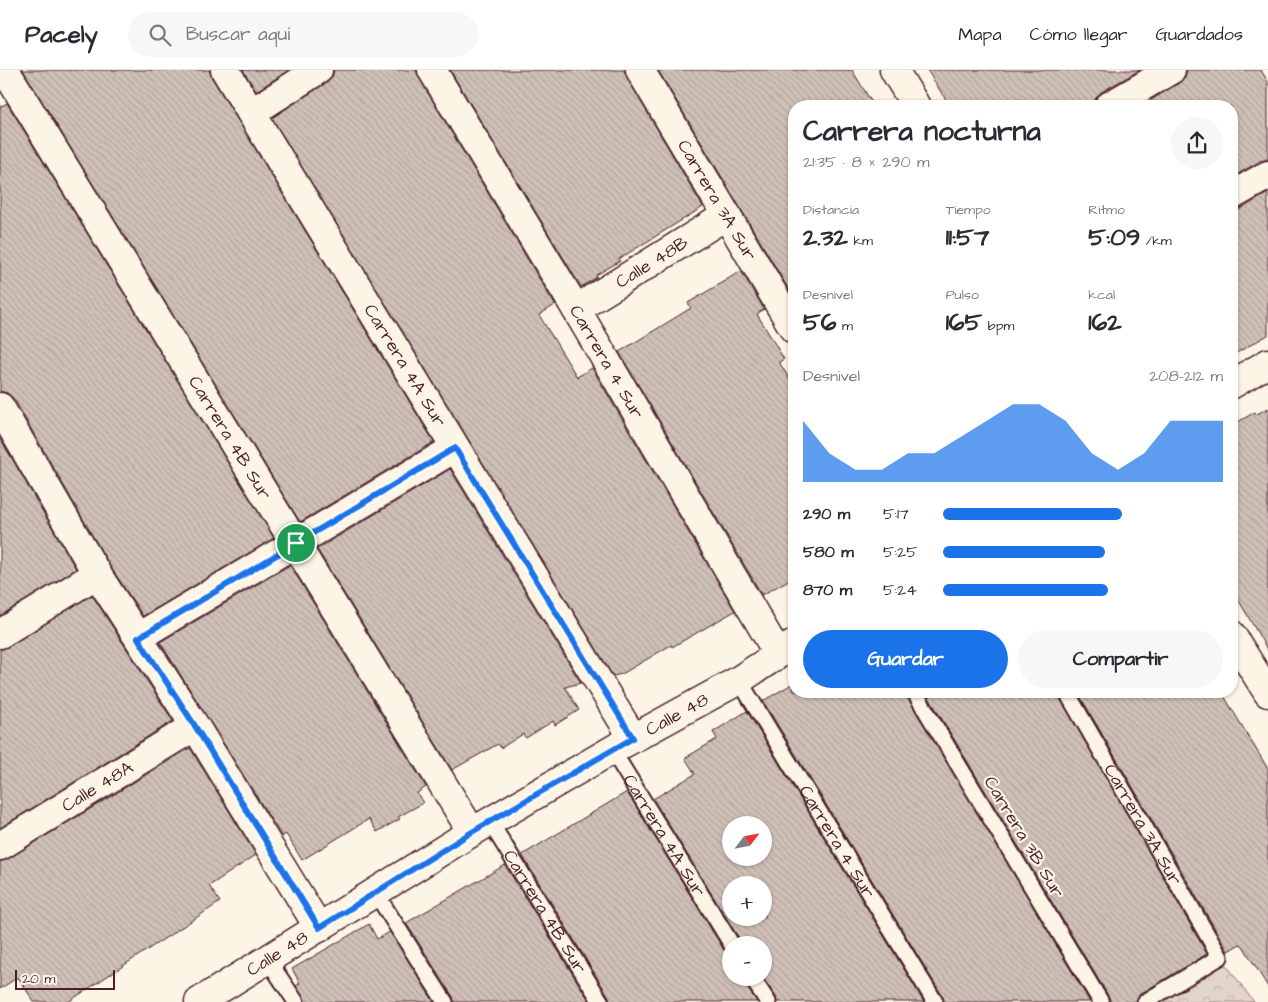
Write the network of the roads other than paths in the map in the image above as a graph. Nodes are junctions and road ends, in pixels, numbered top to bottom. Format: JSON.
{"nodes":[{"id":1,"x":5,"y":70,"type":"edge"},
{"id":2,"x":225,"y":70,"type":"edge"},
{"id":3,"x":318,"y":70,"type":"edge"},
{"id":4,"x":432,"y":70,"type":"edge"},
{"id":5,"x":640,"y":70,"type":"edge"},
{"id":6,"x":895,"y":70,"type":"edge"},
{"id":7,"x":1171,"y":70,"type":"edge"},
{"id":8,"x":912,"y":100,"type":"edge"},
{"id":9,"x":1119,"y":100,"type":"edge"},
{"id":10,"x":251,"y":113,"type":"junction"},
{"id":11,"x":1268,"y":174,"type":"edge"},
{"id":12,"x":1238,"y":192,"type":"edge"},
{"id":13,"x":727,"y":215,"type":"junction"},
{"id":14,"x":576,"y":309,"type":"junction"},
{"id":15,"x":788,"y":319,"type":"edge"},
{"id":16,"x":1268,"y":363,"type":"edge"},
{"id":17,"x":1238,"y":381,"type":"edge"},
{"id":18,"x":2,"y":413,"type":"edge"},
{"id":19,"x":455,"y":448,"type":"junction"},
{"id":20,"x":296,"y":543,"type":"junction"},
{"id":21,"x":97,"y":574,"type":"junction"},
{"id":22,"x":0,"y":634,"type":"edge"},
{"id":23,"x":138,"y":638,"type":"junction"},
{"id":24,"x":1238,"y":645,"type":"edge"},
{"id":25,"x":786,"y":649,"type":"edge"},
{"id":26,"x":739,"y":680,"type":"junction"},
{"id":27,"x":1268,"y":694,"type":"edge"},
{"id":28,"x":918,"y":698,"type":"edge"},
{"id":29,"x":1070,"y":698,"type":"edge"},
{"id":30,"x":195,"y":726,"type":"junction"},
{"id":31,"x":623,"y":744,"type":"junction"},
{"id":32,"x":481,"y":827,"type":"junction"},
{"id":33,"x":0,"y":846,"type":"edge"},
{"id":34,"x":375,"y":892,"type":"junction"},
{"id":35,"x":319,"y":928,"type":"junction"},
{"id":36,"x":727,"y":936,"type":"edge"},
{"id":37,"x":268,"y":960,"type":"junction"},
{"id":38,"x":757,"y":986,"type":"edge"},
{"id":39,"x":199,"y":1002,"type":"edge"},
{"id":40,"x":296,"y":1002,"type":"edge"},
{"id":41,"x":445,"y":1002,"type":"edge"},
{"id":42,"x":600,"y":1002,"type":"edge"},
{"id":43,"x":768,"y":1002,"type":"edge"},
{"id":44,"x":935,"y":1002,"type":"edge"},
{"id":45,"x":1101,"y":1002,"type":"edge"},
{"id":46,"x":1144,"y":1002,"type":"edge"}],
"edges":[{"from":1,"to":20,"type":"street","name":"Carrera 4B Sur"},
{"from":2,"to":10,"type":"street","name":"Carrera 4A Sur"},
{"from":3,"to":10,"type":"street"},
{"from":4,"to":14,"type":"street","name":"Carrera 4 Sur"},
{"from":5,"to":13,"type":"street","name":"Carrera 3A Sur"},
{"from":6,"to":8,"type":"street"},
{"from":7,"to":9,"type":"street"},
{"from":10,"to":19,"type":"street","name":"Carrera 4A Sur"},
{"from":11,"to":12,"type":"street"},
{"from":13,"to":14,"type":"street","name":"Calle 48B"},
{"from":13,"to":15,"type":"street","name":"Carrera 3A Sur"},
{"from":14,"to":25,"type":"street","name":"Carrera 4 Sur"},
{"from":16,"to":17,"type":"street"},
{"from":18,"to":21,"type":"street"},
{"from":19,"to":20,"type":"street"},
{"from":19,"to":31,"type":"street","name":"Carrera 4A Sur"},
{"from":20,"to":23,"type":"street"},
{"from":20,"to":32,"type":"street","name":"Carrera 4B Sur"},
{"from":21,"to":22,"type":"street"},
{"from":21,"to":23,"type":"street"},
{"from":23,"to":30,"type":"street"},
{"from":24,"to":27,"type":"street"},
{"from":25,"to":26,"type":"street","name":"Calle 48"},
{"from":26,"to":31,"type":"street","name":"Calle 48"},
{"from":26,"to":44,"type":"lane","name":"Carrera 4 Sur"},
{"from":28,"to":45,"type":"lane","name":"Carrera 3B Sur"},
{"from":29,"to":46,"type":"lane","name":"Carrera 3A Sur"},
{"from":30,"to":33,"type":"street","name":"Calle 48A"},
{"from":30,"to":35,"type":"street"},
{"from":31,"to":32,"type":"street","name":"Calle 48"},
{"from":31,"to":36,"type":"lane","name":"Carrera 4A Sur"},
{"from":32,"to":34,"type":"street","name":"Calle 48"},
{"from":32,"to":42,"type":"lane","name":"Carrera 4B Sur"},
{"from":34,"to":35,"type":"street","name":"Calle 48"},
{"from":34,"to":41,"type":"lane"},
{"from":35,"to":37,"type":"street","name":"Calle 48"},
{"from":37,"to":39,"type":"street","name":"Calle 48"},
{"from":37,"to":40,"type":"lane"},
{"from":38,"to":43,"type":"lane"}]}
